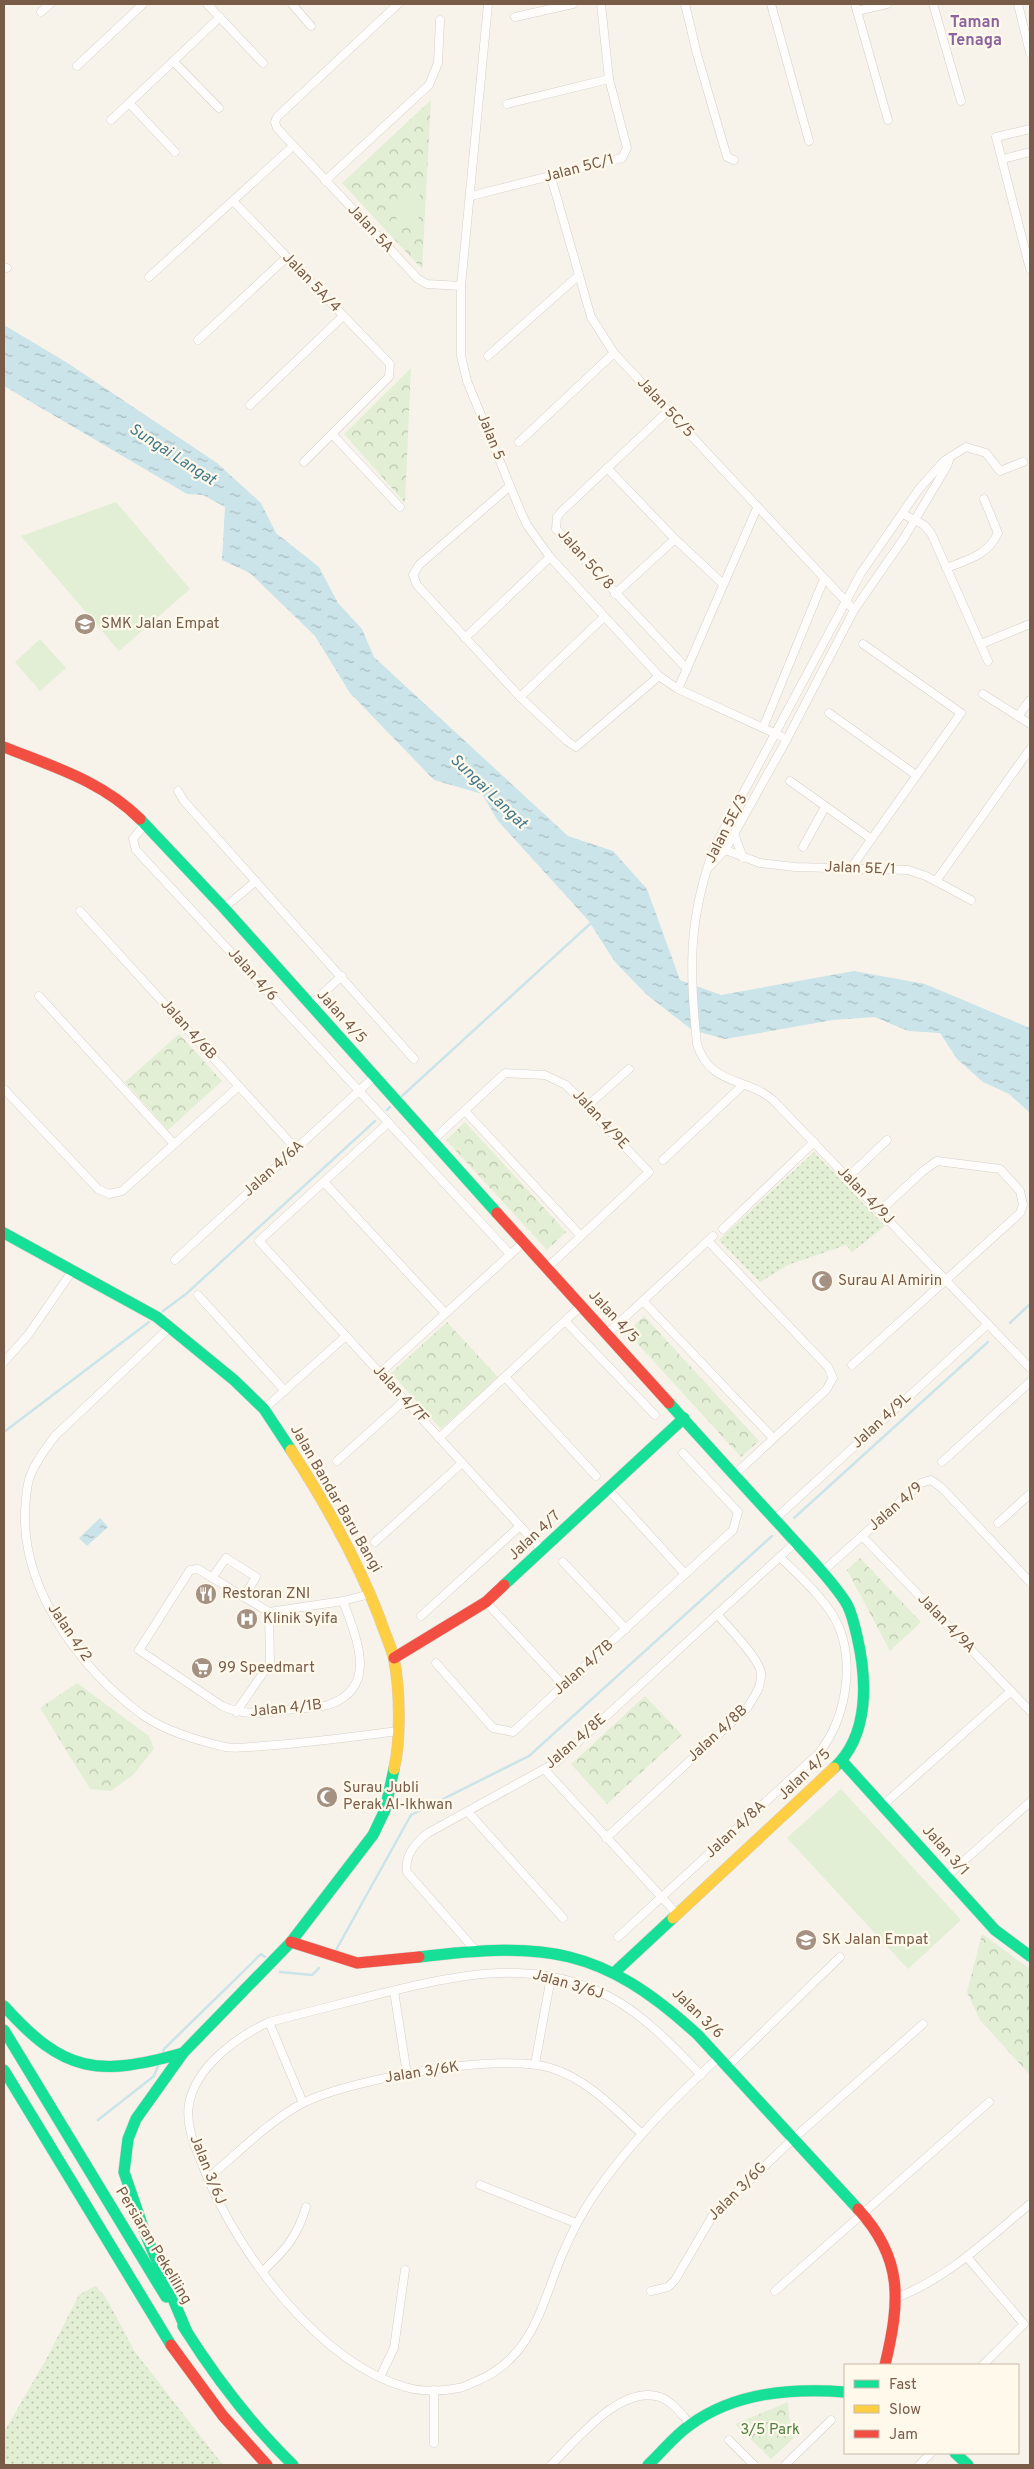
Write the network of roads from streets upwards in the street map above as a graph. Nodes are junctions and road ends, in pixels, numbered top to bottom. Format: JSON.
{"nodes":[{"id":1,"x":50,"y":4,"type":"edge"},
{"id":2,"x":143,"y":4,"type":"edge"},
{"id":3,"x":208,"y":4,"type":"edge"},
{"id":4,"x":292,"y":4,"type":"edge"},
{"id":5,"x":398,"y":4,"type":"edge"},
{"id":6,"x":488,"y":4,"type":"edge"},
{"id":7,"x":573,"y":4,"type":"edge"},
{"id":8,"x":601,"y":4,"type":"edge"},
{"id":9,"x":685,"y":4,"type":"edge"},
{"id":10,"x":771,"y":4,"type":"edge"},
{"id":11,"x":887,"y":4,"type":"edge"},
{"id":12,"x":933,"y":4,"type":"edge"},
{"id":13,"x":1018,"y":4,"type":"edge"},
{"id":14,"x":856,"y":8,"type":"edge"},
{"id":15,"x":41,"y":12,"type":"dead end"},
{"id":16,"x":220,"y":17,"type":"junction"},
{"id":17,"x":515,"y":17,"type":"dead end"},
{"id":18,"x":440,"y":20,"type":"dead end"},
{"id":19,"x":312,"y":26,"type":"dead end"},
{"id":20,"x":1030,"y":50,"type":"edge"},
{"id":21,"x":173,"y":61,"type":"junction"},
{"id":22,"x":263,"y":63,"type":"dead end"},
{"id":23,"x":77,"y":66,"type":"dead end"},
{"id":24,"x":609,"y":79,"type":"junction"},
{"id":25,"x":961,"y":101,"type":"dead end"},
{"id":26,"x":129,"y":103,"type":"junction"},
{"id":27,"x":507,"y":104,"type":"dead end"},
{"id":28,"x":219,"y":108,"type":"dead end"},
{"id":29,"x":111,"y":120,"type":"dead end"},
{"id":30,"x":888,"y":120,"type":"dead end"},
{"id":31,"x":1030,"y":128,"type":"edge"},
{"id":32,"x":808,"y":141,"type":"dead end"},
{"id":33,"x":293,"y":146,"type":"junction"},
{"id":34,"x":176,"y":152,"type":"dead end"},
{"id":35,"x":1030,"y":152,"type":"edge"},
{"id":36,"x":1003,"y":159,"type":"junction"},
{"id":37,"x":734,"y":160,"type":"dead end"},
{"id":38,"x":551,"y":177,"type":"junction"},
{"id":39,"x":325,"y":181,"type":"junction"},
{"id":40,"x":471,"y":196,"type":"junction"},
{"id":41,"x":233,"y":201,"type":"junction"},
{"id":42,"x":287,"y":257,"type":"junction"},
{"id":43,"x":1030,"y":270,"type":"edge"},
{"id":44,"x":579,"y":275,"type":"junction"},
{"id":45,"x":149,"y":277,"type":"dead end"},
{"id":46,"x":462,"y":286,"type":"junction"},
{"id":47,"x":343,"y":316,"type":"junction"},
{"id":48,"x":198,"y":340,"type":"dead end"},
{"id":49,"x":614,"y":353,"type":"junction"},
{"id":50,"x":488,"y":356,"type":"dead end"},
{"id":51,"x":250,"y":405,"type":"dead end"},
{"id":52,"x":669,"y":410,"type":"junction"},
{"id":53,"x":332,"y":434,"type":"junction"},
{"id":54,"x":519,"y":442,"type":"dead end"},
{"id":55,"x":950,"y":457,"type":"junction"},
{"id":56,"x":304,"y":462,"type":"dead end"},
{"id":57,"x":1023,"y":462,"type":"dead end"},
{"id":58,"x":608,"y":468,"type":"junction"},
{"id":59,"x":510,"y":486,"type":"junction"},
{"id":60,"x":984,"y":499,"type":"dead end"},
{"id":61,"x":400,"y":507,"type":"dead end"},
{"id":62,"x":757,"y":508,"type":"junction"},
{"id":63,"x":903,"y":514,"type":"junction"},
{"id":64,"x":915,"y":521,"type":"junction"},
{"id":65,"x":676,"y":539,"type":"junction"},
{"id":66,"x":550,"y":557,"type":"junction"},
{"id":67,"x":946,"y":568,"type":"junction"},
{"id":68,"x":824,"y":579,"type":"junction"},
{"id":69,"x":723,"y":584,"type":"junction"},
{"id":70,"x":616,"y":594,"type":"junction"},
{"id":71,"x":845,"y":600,"type":"junction"},
{"id":72,"x":854,"y":610,"type":"junction"},
{"id":73,"x":604,"y":618,"type":"junction"},
{"id":74,"x":1030,"y":624,"type":"edge"},
{"id":75,"x":466,"y":638,"type":"junction"},
{"id":76,"x":863,"y":644,"type":"dead end"},
{"id":77,"x":980,"y":644,"type":"junction"},
{"id":78,"x":988,"y":662,"type":"dead end"},
{"id":79,"x":687,"y":669,"type":"junction"},
{"id":80,"x":658,"y":676,"type":"junction"},
{"id":81,"x":678,"y":689,"type":"junction"},
{"id":82,"x":983,"y":694,"type":"dead end"},
{"id":83,"x":520,"y":697,"type":"junction"},
{"id":84,"x":1030,"y":700,"type":"edge"},
{"id":85,"x":828,"y":713,"type":"dead end"},
{"id":86,"x":1018,"y":716,"type":"junction"},
{"id":87,"x":1030,"y":724,"type":"edge"},
{"id":88,"x":763,"y":728,"type":"junction"},
{"id":89,"x":777,"y":734,"type":"junction"},
{"id":90,"x":787,"y":739,"type":"junction"},
{"id":91,"x":4,"y":747,"type":"edge"},
{"id":92,"x":1030,"y":749,"type":"edge"},
{"id":93,"x":916,"y":775,"type":"junction"},
{"id":94,"x":790,"y":781,"type":"dead end"},
{"id":95,"x":178,"y":790,"type":"dead end"},
{"id":96,"x":826,"y":806,"type":"junction"},
{"id":97,"x":145,"y":824,"type":"junction"},
{"id":98,"x":734,"y":834,"type":"junction"},
{"id":99,"x":870,"y":838,"type":"junction"},
{"id":100,"x":715,"y":846,"type":"junction"},
{"id":101,"x":803,"y":847,"type":"dead end"},
{"id":102,"x":725,"y":850,"type":"junction"},
{"id":103,"x":740,"y":856,"type":"junction"},
{"id":104,"x":716,"y":860,"type":"junction"},
{"id":105,"x":851,"y":868,"type":"junction"},
{"id":106,"x":706,"y":870,"type":"junction"},
{"id":107,"x":256,"y":881,"type":"junction"},
{"id":108,"x":936,"y":881,"type":"junction"},
{"id":109,"x":971,"y":900,"type":"dead end"},
{"id":110,"x":224,"y":908,"type":"junction"},
{"id":111,"x":80,"y":910,"type":"dead end"},
{"id":112,"x":342,"y":976,"type":"junction"},
{"id":113,"x":39,"y":996,"type":"dead end"},
{"id":114,"x":310,"y":1005,"type":"junction"},
{"id":115,"x":414,"y":1058,"type":"dead end"},
{"id":116,"x":629,"y":1069,"type":"dead end"},
{"id":117,"x":374,"y":1077,"type":"junction"},
{"id":118,"x":239,"y":1086,"type":"junction"},
{"id":119,"x":743,"y":1086,"type":"junction"},
{"id":120,"x":4,"y":1088,"type":"edge"},
{"id":121,"x":359,"y":1091,"type":"junction"},
{"id":122,"x":586,"y":1107,"type":"junction"},
{"id":123,"x":465,"y":1111,"type":"junction"},
{"id":124,"x":388,"y":1123,"type":"junction"},
{"id":125,"x":887,"y":1140,"type":"dead end"},
{"id":126,"x":432,"y":1142,"type":"junction"},
{"id":127,"x":814,"y":1142,"type":"junction"},
{"id":128,"x":174,"y":1144,"type":"junction"},
{"id":129,"x":296,"y":1149,"type":"junction"},
{"id":130,"x":663,"y":1160,"type":"dead end"},
{"id":131,"x":848,"y":1177,"type":"junction"},
{"id":132,"x":324,"y":1182,"type":"junction"},
{"id":133,"x":880,"y":1211,"type":"junction"},
{"id":134,"x":722,"y":1228,"type":"dead end"},
{"id":135,"x":4,"y":1233,"type":"edge"},
{"id":136,"x":581,"y":1236,"type":"junction"},
{"id":137,"x":524,"y":1242,"type":"junction"},
{"id":138,"x":510,"y":1254,"type":"junction"},
{"id":139,"x":175,"y":1260,"type":"dead end"},
{"id":140,"x":547,"y":1268,"type":"junction"},
{"id":141,"x":73,"y":1270,"type":"junction"},
{"id":142,"x":946,"y":1280,"type":"junction"},
{"id":143,"x":198,"y":1295,"type":"dead end"},
{"id":144,"x":643,"y":1301,"type":"junction"},
{"id":145,"x":582,"y":1306,"type":"junction"},
{"id":146,"x":445,"y":1313,"type":"junction"},
{"id":147,"x":565,"y":1321,"type":"junction"},
{"id":148,"x":988,"y":1324,"type":"junction"},
{"id":149,"x":170,"y":1327,"type":"junction"},
{"id":150,"x":608,"y":1333,"type":"junction"},
{"id":151,"x":346,"y":1336,"type":"junction"},
{"id":152,"x":5,"y":1359,"type":"edge"},
{"id":153,"x":852,"y":1365,"type":"dead end"},
{"id":154,"x":1030,"y":1368,"type":"edge"},
{"id":155,"x":380,"y":1373,"type":"junction"},
{"id":156,"x":505,"y":1377,"type":"junction"},
{"id":157,"x":1030,"y":1382,"type":"edge"},
{"id":158,"x":284,"y":1391,"type":"junction"},
{"id":159,"x":404,"y":1400,"type":"junction"},
{"id":160,"x":264,"y":1409,"type":"junction"},
{"id":161,"x":655,"y":1415,"type":"dead end"},
{"id":162,"x":684,"y":1418,"type":"junction"},
{"id":163,"x":439,"y":1438,"type":"junction"},
{"id":164,"x":773,"y":1438,"type":"junction"},
{"id":165,"x":683,"y":1453,"type":"dead end"},
{"id":166,"x":337,"y":1461,"type":"dead end"},
{"id":167,"x":942,"y":1462,"type":"dead end"},
{"id":168,"x":462,"y":1463,"type":"junction"},
{"id":169,"x":735,"y":1474,"type":"junction"},
{"id":170,"x":596,"y":1476,"type":"dead end"},
{"id":171,"x":608,"y":1489,"type":"junction"},
{"id":172,"x":1030,"y":1494,"type":"edge"},
{"id":173,"x":776,"y":1519,"type":"junction"},
{"id":174,"x":998,"y":1522,"type":"dead end"},
{"id":175,"x":520,"y":1526,"type":"junction"},
{"id":176,"x":862,"y":1536,"type":"junction"},
{"id":177,"x":376,"y":1542,"type":"dead end"},
{"id":178,"x":796,"y":1542,"type":"junction"},
{"id":179,"x":542,"y":1550,"type":"junction"},
{"id":180,"x":780,"y":1557,"type":"junction"},
{"id":181,"x":564,"y":1562,"type":"dead end"},
{"id":182,"x":822,"y":1572,"type":"junction"},
{"id":183,"x":686,"y":1574,"type":"junction"},
{"id":184,"x":212,"y":1578,"type":"junction"},
{"id":185,"x":1030,"y":1582,"type":"edge"},
{"id":186,"x":370,"y":1594,"type":"junction"},
{"id":187,"x":244,"y":1596,"type":"junction"},
{"id":188,"x":343,"y":1600,"type":"junction"},
{"id":189,"x":486,"y":1602,"type":"junction"},
{"id":190,"x":268,"y":1612,"type":"junction"},
{"id":191,"x":717,"y":1614,"type":"junction"},
{"id":192,"x":421,"y":1616,"type":"dead end"},
{"id":193,"x":626,"y":1629,"type":"junction"},
{"id":194,"x":394,"y":1658,"type":"junction"},
{"id":195,"x":436,"y":1662,"type":"dead end"},
{"id":196,"x":564,"y":1686,"type":"junction"},
{"id":197,"x":1011,"y":1691,"type":"junction"},
{"id":198,"x":1030,"y":1711,"type":"edge"},
{"id":199,"x":236,"y":1712,"type":"junction"},
{"id":200,"x":398,"y":1731,"type":"junction"},
{"id":201,"x":842,"y":1761,"type":"junction"},
{"id":202,"x":545,"y":1770,"type":"junction"},
{"id":203,"x":1030,"y":1802,"type":"edge"},
{"id":204,"x":883,"y":1805,"type":"junction"},
{"id":205,"x":468,"y":1812,"type":"junction"},
{"id":206,"x":606,"y":1838,"type":"junction"},
{"id":207,"x":947,"y":1876,"type":"junction"},
{"id":208,"x":662,"y":1898,"type":"junction"},
{"id":209,"x":678,"y":1915,"type":"junction"},
{"id":210,"x":563,"y":1918,"type":"dead end"},
{"id":211,"x":618,"y":1937,"type":"dead end"},
{"id":212,"x":291,"y":1942,"type":"junction"},
{"id":213,"x":476,"y":1951,"type":"junction"},
{"id":214,"x":1030,"y":1956,"type":"edge"},
{"id":215,"x":840,"y":1957,"type":"dead end"},
{"id":216,"x":616,"y":1971,"type":"junction"},
{"id":217,"x":552,"y":1977,"type":"junction"},
{"id":218,"x":394,"y":1991,"type":"junction"},
{"id":219,"x":4,"y":2006,"type":"edge"},
{"id":220,"x":269,"y":2022,"type":"junction"},
{"id":221,"x":923,"y":2024,"type":"dead end"},
{"id":222,"x":4,"y":2030,"type":"edge"},
{"id":223,"x":183,"y":2052,"type":"junction"},
{"id":224,"x":719,"y":2057,"type":"junction"},
{"id":225,"x":535,"y":2064,"type":"junction"},
{"id":226,"x":728,"y":2066,"type":"junction"},
{"id":227,"x":4,"y":2070,"type":"edge"},
{"id":228,"x":407,"y":2074,"type":"junction"},
{"id":229,"x":701,"y":2075,"type":"junction"},
{"id":230,"x":989,"y":2102,"type":"dead end"},
{"id":231,"x":303,"y":2103,"type":"junction"},
{"id":232,"x":642,"y":2134,"type":"junction"},
{"id":233,"x":793,"y":2139,"type":"junction"},
{"id":234,"x":208,"y":2178,"type":"junction"},
{"id":235,"x":480,"y":2185,"type":"dead end"},
{"id":236,"x":1030,"y":2204,"type":"edge"},
{"id":237,"x":306,"y":2208,"type":"dead end"},
{"id":238,"x":863,"y":2214,"type":"junction"},
{"id":239,"x":576,"y":2224,"type":"junction"},
{"id":240,"x":967,"y":2257,"type":"junction"},
{"id":241,"x":405,"y":2270,"type":"dead end"},
{"id":242,"x":262,"y":2272,"type":"junction"},
{"id":243,"x":651,"y":2291,"type":"dead end"},
{"id":244,"x":775,"y":2291,"type":"dead end"},
{"id":245,"x":898,"y":2297,"type":"junction"},
{"id":246,"x":187,"y":2332,"type":"junction"},
{"id":247,"x":885,"y":2364,"type":"edge"},
{"id":248,"x":984,"y":2364,"type":"edge"},
{"id":249,"x":380,"y":2377,"type":"junction"},
{"id":250,"x":434,"y":2390,"type":"junction"},
{"id":251,"x":844,"y":2392,"type":"edge"},
{"id":252,"x":831,"y":2420,"type":"dead end"},
{"id":253,"x":691,"y":2425,"type":"junction"},
{"id":254,"x":729,"y":2440,"type":"dead end"},
{"id":255,"x":434,"y":2443,"type":"dead end"},
{"id":256,"x":930,"y":2454,"type":"edge"},
{"id":257,"x":956,"y":2454,"type":"edge"},
{"id":258,"x":266,"y":2465,"type":"edge"},
{"id":259,"x":293,"y":2465,"type":"edge"},
{"id":260,"x":551,"y":2465,"type":"edge"},
{"id":261,"x":648,"y":2465,"type":"edge"},
{"id":262,"x":754,"y":2465,"type":"edge"},
{"id":263,"x":785,"y":2465,"type":"edge"},
{"id":264,"x":919,"y":2465,"type":"edge"},
{"id":265,"x":968,"y":2465,"type":"edge"}],
"edges":[{"from":1,"to":15,"type":"street"},
{"from":2,"to":23,"type":"street"},
{"from":3,"to":16,"type":"street"},
{"from":4,"to":19,"type":"street"},
{"from":5,"to":33,"type":"street","name":"Jalan 5A"},
{"from":6,"to":40,"type":"street","name":"Jalan 5"},
{"from":7,"to":17,"type":"street"},
{"from":8,"to":24,"type":"street","name":"Jalan 5C/1"},
{"from":9,"to":37,"type":"street"},
{"from":10,"to":32,"type":"street"},
{"from":11,"to":14,"type":"street"},
{"from":12,"to":25,"type":"street"},
{"from":13,"to":20,"type":"street"},
{"from":14,"to":30,"type":"street"},
{"from":16,"to":21,"type":"street"},
{"from":16,"to":22,"type":"street"},
{"from":18,"to":39,"type":"street"},
{"from":21,"to":26,"type":"street"},
{"from":21,"to":28,"type":"street"},
{"from":24,"to":27,"type":"street"},
{"from":24,"to":38,"type":"street","name":"Jalan 5C/1"},
{"from":26,"to":29,"type":"street"},
{"from":26,"to":34,"type":"street"},
{"from":31,"to":36,"type":"street"},
{"from":33,"to":39,"type":"street","name":"Jalan 5A"},
{"from":33,"to":41,"type":"street"},
{"from":35,"to":36,"type":"street"},
{"from":36,"to":43,"type":"street"},
{"from":38,"to":40,"type":"street","name":"Jalan 5C/1"},
{"from":38,"to":44,"type":"street","name":"Jalan 5C/5"},
{"from":39,"to":46,"type":"street","name":"Jalan 5A"},
{"from":40,"to":46,"type":"street","name":"Jalan 5"},
{"from":41,"to":42,"type":"street","name":"Jalan 5A/4"},
{"from":41,"to":45,"type":"street"},
{"from":42,"to":47,"type":"street","name":"Jalan 5A/4"},
{"from":42,"to":48,"type":"street"},
{"from":44,"to":49,"type":"street","name":"Jalan 5C/5"},
{"from":44,"to":50,"type":"street"},
{"from":46,"to":59,"type":"street","name":"Jalan 5"},
{"from":47,"to":51,"type":"street"},
{"from":47,"to":53,"type":"street","name":"Jalan 5A/4"},
{"from":49,"to":52,"type":"street","name":"Jalan 5C/5"},
{"from":49,"to":54,"type":"street"},
{"from":52,"to":58,"type":"street","name":"Jalan 5C/8"},
{"from":52,"to":62,"type":"street","name":"Jalan 5C/5"},
{"from":53,"to":56,"type":"street"},
{"from":53,"to":61,"type":"street"},
{"from":55,"to":57,"type":"street"},
{"from":55,"to":63,"type":"street","name":"Jalan 5E/3"},
{"from":55,"to":64,"type":"street","name":"Jalan 5E/3"},
{"from":58,"to":65,"type":"street"},
{"from":58,"to":70,"type":"street","name":"Jalan 5C/8"},
{"from":59,"to":66,"type":"street","name":"Jalan 5"},
{"from":59,"to":75,"type":"street"},
{"from":60,"to":67,"type":"street"},
{"from":62,"to":68,"type":"street","name":"Jalan 5C/5"},
{"from":62,"to":69,"type":"street"},
{"from":63,"to":64,"type":"street"},
{"from":63,"to":71,"type":"street","name":"Jalan 5E/3"},
{"from":64,"to":67,"type":"street"},
{"from":64,"to":72,"type":"street","name":"Jalan 5E/3"},
{"from":65,"to":69,"type":"street"},
{"from":65,"to":70,"type":"street"},
{"from":66,"to":73,"type":"street","name":"Jalan 5"},
{"from":66,"to":75,"type":"street"},
{"from":67,"to":77,"type":"street"},
{"from":68,"to":71,"type":"street","name":"Jalan 5C/5"},
{"from":68,"to":88,"type":"street"},
{"from":69,"to":79,"type":"street"},
{"from":70,"to":79,"type":"street","name":"Jalan 5C/8"},
{"from":71,"to":72,"type":"street"},
{"from":71,"to":89,"type":"street","name":"Jalan 5E/3"},
{"from":72,"to":90,"type":"street","name":"Jalan 5E/3"},
{"from":73,"to":80,"type":"street","name":"Jalan 5"},
{"from":73,"to":83,"type":"street"},
{"from":74,"to":77,"type":"street"},
{"from":75,"to":83,"type":"street"},
{"from":76,"to":93,"type":"street"},
{"from":77,"to":78,"type":"street"},
{"from":79,"to":81,"type":"street"},
{"from":80,"to":81,"type":"street","name":"Jalan 5"},
{"from":80,"to":83,"type":"street"},
{"from":81,"to":88,"type":"street","name":"Jalan 5"},
{"from":82,"to":86,"type":"street"},
{"from":84,"to":86,"type":"street"},
{"from":85,"to":93,"type":"street"},
{"from":86,"to":87,"type":"street"},
{"from":88,"to":89,"type":"street","name":"Jalan 5"},
{"from":89,"to":90,"type":"street","name":"Jalan 5"},
{"from":89,"to":100,"type":"street","name":"Jalan 5E/3"},
{"from":90,"to":98,"type":"street","name":"Jalan 5E/3"},
{"from":91,"to":97,"type":"street","name":"Jalan 4/5"},
{"from":92,"to":108,"type":"street"},
{"from":93,"to":99,"type":"street"},
{"from":94,"to":96,"type":"street"},
{"from":95,"to":107,"type":"street"},
{"from":96,"to":99,"type":"street"},
{"from":96,"to":101,"type":"street"},
{"from":97,"to":110,"type":"street","name":"Jalan 4/5"},
{"from":97,"to":121,"type":"street","name":"Jalan 4/6"},
{"from":98,"to":102,"type":"street","name":"Jalan 5E/3"},
{"from":98,"to":103,"type":"street"},
{"from":99,"to":105,"type":"street"},
{"from":100,"to":102,"type":"street","name":"Jalan 5E/1"},
{"from":100,"to":106,"type":"street","name":"Jalan 5E/3"},
{"from":102,"to":103,"type":"street","name":"Jalan 5E/1"},
{"from":102,"to":104,"type":"street","name":"Jalan 5E/3"},
{"from":103,"to":104,"type":"street","name":"Jalan 5E/1"},
{"from":103,"to":105,"type":"street","name":"Jalan 5E/1"},
{"from":104,"to":106,"type":"street","name":"Jalan 5E/3"},
{"from":105,"to":108,"type":"street","name":"Jalan 5E/1"},
{"from":106,"to":119,"type":"street","name":"Jalan 4/9J"},
{"from":107,"to":110,"type":"street"},
{"from":107,"to":112,"type":"street"},
{"from":108,"to":109,"type":"street","name":"Jalan 5E/1"},
{"from":110,"to":114,"type":"street","name":"Jalan 4/5"},
{"from":111,"to":118,"type":"street","name":"Jalan 4/6B"},
{"from":112,"to":114,"type":"street"},
{"from":112,"to":115,"type":"street"},
{"from":113,"to":128,"type":"street"},
{"from":114,"to":117,"type":"street","name":"Jalan 4/5"},
{"from":116,"to":122,"type":"street"},
{"from":117,"to":121,"type":"street","name":"Jalan 4/6A"},
{"from":117,"to":126,"type":"street","name":"Jalan 4/5"},
{"from":118,"to":128,"type":"street"},
{"from":118,"to":129,"type":"street","name":"Jalan 4/6B"},
{"from":119,"to":127,"type":"street","name":"Jalan 4/9J"},
{"from":119,"to":130,"type":"street"},
{"from":120,"to":128,"type":"street"},
{"from":121,"to":124,"type":"street","name":"Jalan 4/6"},
{"from":121,"to":129,"type":"street","name":"Jalan 4/6A"},
{"from":122,"to":123,"type":"street","name":"Jalan 4/9E"},
{"from":122,"to":136,"type":"street","name":"Jalan 4/9E"},
{"from":123,"to":126,"type":"street","name":"Jalan 4/9E"},
{"from":123,"to":136,"type":"street"},
{"from":124,"to":132,"type":"street"},
{"from":124,"to":138,"type":"street","name":"Jalan 4/6"},
{"from":125,"to":131,"type":"street"},
{"from":126,"to":137,"type":"street","name":"Jalan 4/5"},
{"from":127,"to":131,"type":"street","name":"Jalan 4/9J"},
{"from":127,"to":134,"type":"street"},
{"from":129,"to":139,"type":"street","name":"Jalan 4/6A"},
{"from":131,"to":133,"type":"street","name":"Jalan 4/9J"},
{"from":132,"to":146,"type":"street"},
{"from":132,"to":151,"type":"street","name":"Jalan 4/7F"},
{"from":133,"to":142,"type":"street","name":"Jalan 4/9J"},
{"from":133,"to":142,"type":"street"},
{"from":135,"to":141,"type":"street","name":"Jalan Bandar Baru Bangi"},
{"from":136,"to":140,"type":"street","name":"Jalan 4/9E"},
{"from":137,"to":138,"type":"street"},
{"from":137,"to":140,"type":"street","name":"Jalan 4/5"},
{"from":138,"to":146,"type":"street"},
{"from":140,"to":145,"type":"street","name":"Jalan 4/5"},
{"from":141,"to":149,"type":"street","name":"Jalan Bandar Baru Bangi"},
{"from":141,"to":152,"type":"street"},
{"from":142,"to":148,"type":"street","name":"Jalan 4/9J"},
{"from":142,"to":153,"type":"street"},
{"from":143,"to":158,"type":"street"},
{"from":144,"to":150,"type":"street"},
{"from":144,"to":164,"type":"street"},
{"from":144,"to":164,"type":"street"},
{"from":145,"to":147,"type":"street"},
{"from":145,"to":150,"type":"street","name":"Jalan 4/5"},
{"from":146,"to":155,"type":"street"},
{"from":147,"to":156,"type":"street"},
{"from":147,"to":161,"type":"street"},
{"from":148,"to":154,"type":"street"},
{"from":148,"to":173,"type":"street","name":"Jalan 4/9L"},
{"from":149,"to":160,"type":"street","name":"Jalan Bandar Baru Bangi"},
{"from":149,"to":200,"type":"street","name":"Jalan 4/2"},
{"from":150,"to":162,"type":"street","name":"Jalan 4/5"},
{"from":151,"to":155,"type":"street","name":"Jalan 4/7F"},
{"from":151,"to":158,"type":"street"},
{"from":155,"to":159,"type":"street","name":"Jalan 4/7F"},
{"from":156,"to":163,"type":"street"},
{"from":156,"to":170,"type":"street"},
{"from":157,"to":167,"type":"street"},
{"from":158,"to":160,"type":"street"},
{"from":159,"to":163,"type":"street","name":"Jalan 4/7F"},
{"from":159,"to":166,"type":"street"},
{"from":160,"to":186,"type":"street","name":"Jalan Bandar Baru Bangi"},
{"from":162,"to":169,"type":"street","name":"Jalan 4/5"},
{"from":162,"to":171,"type":"street","name":"Jalan 4/7"},
{"from":163,"to":168,"type":"street","name":"Jalan 4/7F"},
{"from":164,"to":169,"type":"street"},
{"from":165,"to":183,"type":"street","name":"Jalan 4/7B"},
{"from":168,"to":175,"type":"street","name":"Jalan 4/7F"},
{"from":168,"to":177,"type":"street"},
{"from":169,"to":173,"type":"street","name":"Jalan 4/5"},
{"from":171,"to":179,"type":"street","name":"Jalan 4/7"},
{"from":171,"to":183,"type":"street"},
{"from":172,"to":174,"type":"street"},
{"from":173,"to":178,"type":"street","name":"Jalan 4/5"},
{"from":175,"to":179,"type":"street","name":"Jalan 4/7F"},
{"from":175,"to":192,"type":"street"},
{"from":176,"to":182,"type":"street","name":"Jalan 4/9"},
{"from":176,"to":185,"type":"street","name":"Jalan 4/9"},
{"from":176,"to":197,"type":"street","name":"Jalan 4/9A"},
{"from":178,"to":180,"type":"street","name":"Jalan 4/8E"},
{"from":178,"to":182,"type":"street","name":"Jalan 4/5"},
{"from":179,"to":189,"type":"street","name":"Jalan 4/7"},
{"from":180,"to":191,"type":"street","name":"Jalan 4/8E"},
{"from":180,"to":208,"type":"street","name":"Jalan 4/8A"},
{"from":181,"to":193,"type":"street"},
{"from":182,"to":201,"type":"street","name":"Jalan 4/5"},
{"from":183,"to":193,"type":"street","name":"Jalan 4/7B"},
{"from":184,"to":187,"type":"street"},
{"from":184,"to":187,"type":"street"},
{"from":184,"to":199,"type":"street","name":"Jalan 4/1B"},
{"from":186,"to":188,"type":"street"},
{"from":186,"to":194,"type":"street","name":"Jalan Bandar Baru Bangi"},
{"from":187,"to":190,"type":"street"},
{"from":188,"to":190,"type":"street"},
{"from":188,"to":199,"type":"street","name":"Jalan 4/1B"},
{"from":189,"to":194,"type":"street","name":"Jalan 4/7"},
{"from":189,"to":196,"type":"street"},
{"from":190,"to":199,"type":"street"},
{"from":191,"to":202,"type":"street","name":"Jalan 4/8E"},
{"from":191,"to":206,"type":"street","name":"Jalan 4/8B"},
{"from":193,"to":196,"type":"street","name":"Jalan 4/7B"},
{"from":194,"to":200,"type":"street","name":"Jalan Bandar Baru Bangi"},
{"from":195,"to":196,"type":"street","name":"Jalan 4/7B"},
{"from":197,"to":198,"type":"street","name":"Jalan 4/9A"},
{"from":197,"to":204,"type":"street"},
{"from":200,"to":212,"type":"street","name":"Jalan Bandar Baru Bangi"},
{"from":201,"to":204,"type":"street","name":"Jalan 3/1"},
{"from":201,"to":209,"type":"street","name":"Jalan 4/5"},
{"from":202,"to":205,"type":"street","name":"Jalan 4/8E"},
{"from":202,"to":206,"type":"street"},
{"from":203,"to":207,"type":"street"},
{"from":204,"to":207,"type":"street","name":"Jalan 3/1"},
{"from":205,"to":210,"type":"street"},
{"from":205,"to":213,"type":"street","name":"Jalan 4/8E"},
{"from":206,"to":208,"type":"street"},
{"from":207,"to":214,"type":"street","name":"Jalan 3/1"},
{"from":208,"to":209,"type":"street"},
{"from":208,"to":211,"type":"street","name":"Jalan 4/8A"},
{"from":209,"to":216,"type":"street","name":"Jalan 4/5"},
{"from":212,"to":213,"type":"street","name":"Jalan 3/6"},
{"from":212,"to":223,"type":"street","name":"Jalan Bandar Baru Bangi"},
{"from":213,"to":216,"type":"street","name":"Jalan 3/6"},
{"from":215,"to":226,"type":"street"},
{"from":216,"to":224,"type":"street","name":"Jalan 3/6"},
{"from":217,"to":218,"type":"street","name":"Jalan 3/6J"},
{"from":217,"to":225,"type":"street"},
{"from":217,"to":229,"type":"street","name":"Jalan 3/6J"},
{"from":218,"to":220,"type":"street","name":"Jalan 3/6J"},
{"from":218,"to":228,"type":"street"},
{"from":219,"to":223,"type":"street"},
{"from":220,"to":231,"type":"street"},
{"from":220,"to":234,"type":"street","name":"Jalan 3/6J"},
{"from":221,"to":233,"type":"street","name":"Jalan 3/6G"},
{"from":222,"to":246,"type":"street","name":"Persiaran Pekeliling"},
{"from":223,"to":246,"type":"street","name":"Jalan Bandar Baru Bangi"},
{"from":224,"to":226,"type":"street","name":"Jalan 3/6"},
{"from":224,"to":229,"type":"street","name":"Jalan 3/6J"},
{"from":225,"to":228,"type":"street","name":"Jalan 3/6K"},
{"from":225,"to":232,"type":"street","name":"Jalan 3/6K"},
{"from":226,"to":233,"type":"street","name":"Jalan 3/6"},
{"from":227,"to":258,"type":"street"},
{"from":228,"to":231,"type":"street","name":"Jalan 3/6K"},
{"from":229,"to":232,"type":"street","name":"Jalan 3/6J"},
{"from":230,"to":238,"type":"street"},
{"from":231,"to":234,"type":"street","name":"Jalan 3/6K"},
{"from":232,"to":239,"type":"street","name":"Jalan 3/6J"},
{"from":233,"to":238,"type":"street","name":"Jalan 3/6"},
{"from":233,"to":243,"type":"street","name":"Jalan 3/6G"},
{"from":234,"to":242,"type":"street","name":"Jalan 3/6J"},
{"from":235,"to":239,"type":"street"},
{"from":236,"to":240,"type":"street"},
{"from":237,"to":242,"type":"street"},
{"from":238,"to":244,"type":"street"},
{"from":238,"to":245,"type":"street","name":"Jalan 3/6"},
{"from":239,"to":250,"type":"street","name":"Jalan 3/6J"},
{"from":240,"to":245,"type":"street"},
{"from":240,"to":248,"type":"street"},
{"from":241,"to":249,"type":"street"},
{"from":242,"to":249,"type":"street","name":"Jalan 3/6J"},
{"from":245,"to":247,"type":"street","name":"Jalan 3/6"},
{"from":246,"to":259,"type":"street","name":"Persiaran Pekeliling"},
{"from":249,"to":250,"type":"street","name":"Jalan 3/6J"},
{"from":250,"to":255,"type":"street"},
{"from":251,"to":253,"type":"street"},
{"from":252,"to":263,"type":"street"},
{"from":253,"to":260,"type":"street"},
{"from":253,"to":261,"type":"street"},
{"from":254,"to":262,"type":"street"},
{"from":256,"to":264,"type":"street"},
{"from":257,"to":265,"type":"street"}]}
